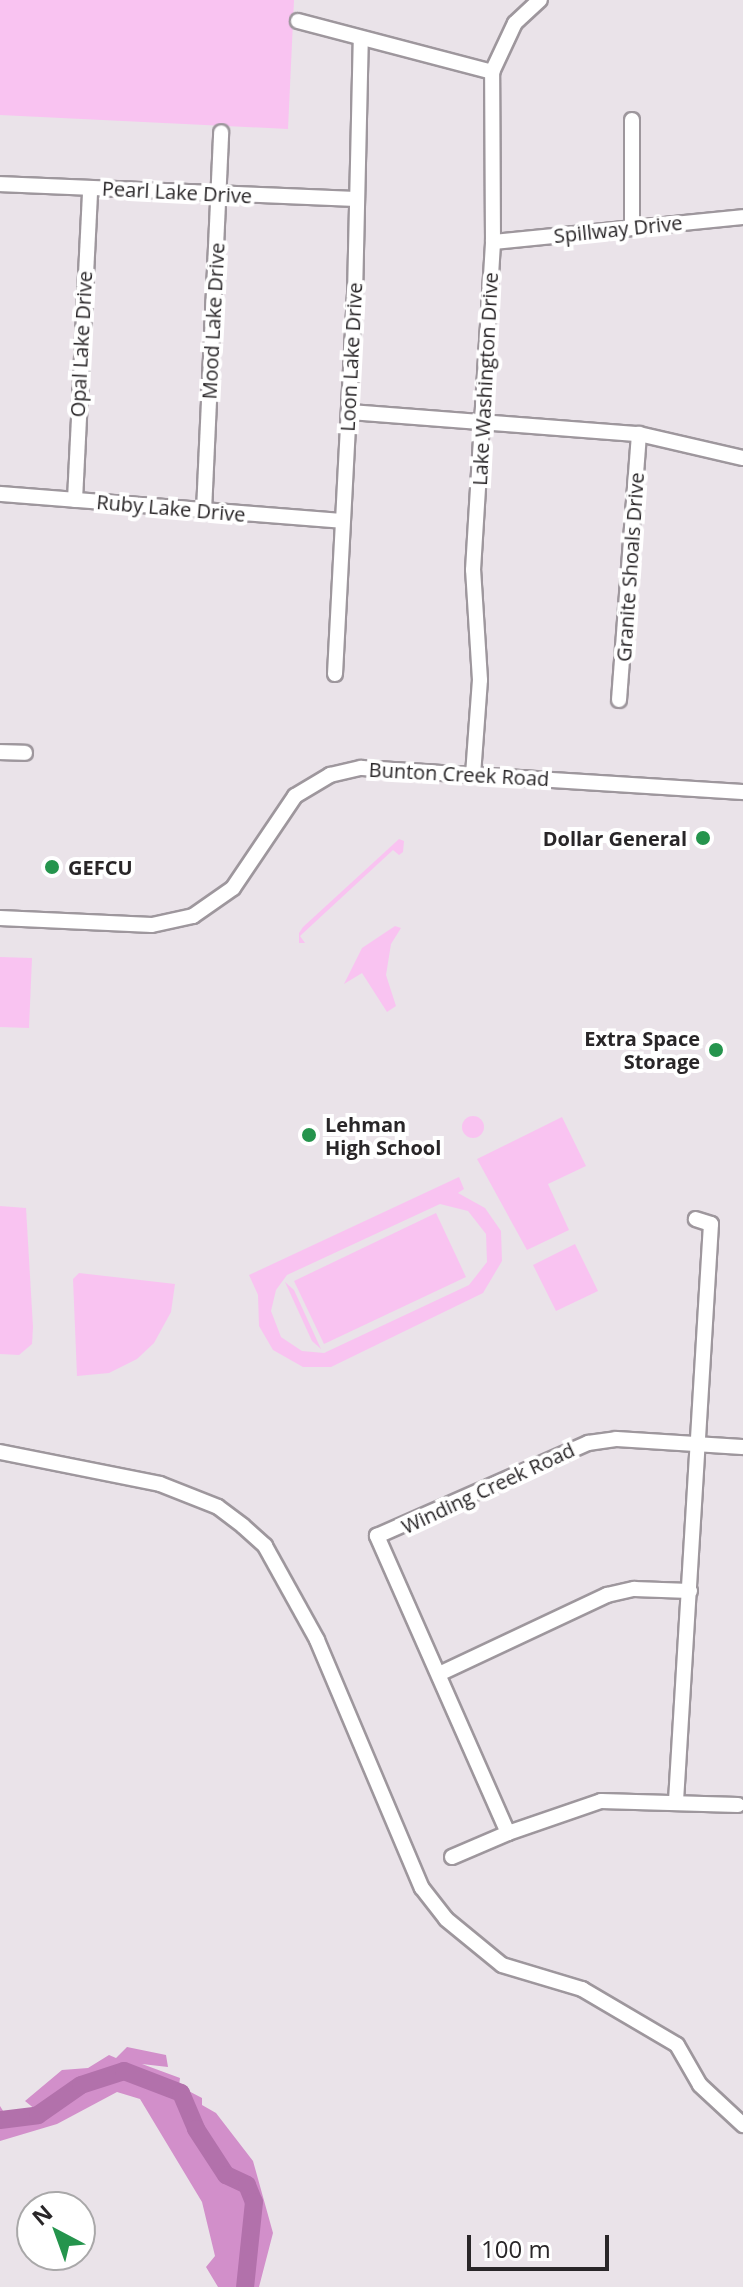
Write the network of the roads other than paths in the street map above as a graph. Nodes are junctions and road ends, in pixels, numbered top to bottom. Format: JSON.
{"nodes":[{"id":1,"x":540,"y":0,"type":"edge"},
{"id":2,"x":298,"y":21,"type":"dead end"},
{"id":3,"x":361,"y":39,"type":"junction"},
{"id":4,"x":492,"y":72,"type":"junction"},
{"id":5,"x":632,"y":120,"type":"dead end"},
{"id":6,"x":221,"y":132,"type":"dead end"},
{"id":7,"x":0,"y":184,"type":"edge"},
{"id":8,"x":90,"y":188,"type":"junction"},
{"id":9,"x":218,"y":195,"type":"junction"},
{"id":10,"x":355,"y":199,"type":"junction"},
{"id":11,"x":743,"y":217,"type":"edge"},
{"id":12,"x":632,"y":228,"type":"junction"},
{"id":13,"x":493,"y":242,"type":"junction"},
{"id":14,"x":350,"y":412,"type":"junction"},
{"id":15,"x":483,"y":420,"type":"junction"},
{"id":16,"x":639,"y":434,"type":"junction"},
{"id":17,"x":743,"y":458,"type":"edge"},
{"id":18,"x":0,"y":494,"type":"edge"},
{"id":19,"x":75,"y":500,"type":"junction"},
{"id":20,"x":204,"y":511,"type":"junction"},
{"id":21,"x":341,"y":521,"type":"junction"},
{"id":22,"x":335,"y":674,"type":"dead end"},
{"id":23,"x":619,"y":700,"type":"dead end"},
{"id":24,"x":0,"y":752,"type":"edge"},
{"id":25,"x":25,"y":753,"type":"dead end"},
{"id":26,"x":473,"y":775,"type":"junction"},
{"id":27,"x":743,"y":792,"type":"edge"},
{"id":28,"x":0,"y":918,"type":"edge"},
{"id":29,"x":696,"y":1219,"type":"dead end"},
{"id":30,"x":699,"y":1444,"type":"junction"},
{"id":31,"x":743,"y":1447,"type":"edge"},
{"id":32,"x":0,"y":1452,"type":"edge"},
{"id":33,"x":690,"y":1591,"type":"junction"},
{"id":34,"x":439,"y":1674,"type":"junction"},
{"id":35,"x":676,"y":1801,"type":"junction"},
{"id":36,"x":738,"y":1805,"type":"dead end"},
{"id":37,"x":508,"y":1833,"type":"junction"},
{"id":38,"x":452,"y":1857,"type":"dead end"},
{"id":39,"x":743,"y":2125,"type":"edge"}],
"edges":[{"from":1,"to":4,"type":"street","name":"Lake Washington Drive"},
{"from":2,"to":3,"type":"street"},
{"from":3,"to":4,"type":"street"},
{"from":3,"to":10,"type":"street","name":"Loon Lake Drive"},
{"from":4,"to":13,"type":"street","name":"Lake Washington Drive"},
{"from":5,"to":12,"type":"street"},
{"from":6,"to":9,"type":"street","name":"Mood Lake Drive"},
{"from":7,"to":8,"type":"street","name":"Pearl Lake Drive"},
{"from":8,"to":9,"type":"street","name":"Pearl Lake Drive"},
{"from":8,"to":19,"type":"street","name":"Opal Lake Drive"},
{"from":9,"to":10,"type":"street","name":"Pearl Lake Drive"},
{"from":9,"to":20,"type":"street","name":"Mood Lake Drive"},
{"from":10,"to":14,"type":"street","name":"Loon Lake Drive"},
{"from":11,"to":12,"type":"street","name":"Spillway Drive"},
{"from":12,"to":13,"type":"street","name":"Spillway Drive"},
{"from":13,"to":15,"type":"street","name":"Lake Washington Drive"},
{"from":14,"to":15,"type":"street"},
{"from":14,"to":21,"type":"street","name":"Loon Lake Drive"},
{"from":15,"to":16,"type":"street"},
{"from":15,"to":26,"type":"street","name":"Lake Washington Drive"},
{"from":16,"to":17,"type":"street"},
{"from":16,"to":23,"type":"street","name":"Granite Shoals Drive"},
{"from":18,"to":19,"type":"street","name":"Ruby Lake Drive"},
{"from":19,"to":20,"type":"street","name":"Ruby Lake Drive"},
{"from":20,"to":21,"type":"street","name":"Ruby Lake Drive"},
{"from":21,"to":22,"type":"street","name":"Loon Lake Drive"},
{"from":24,"to":25,"type":"street"},
{"from":26,"to":27,"type":"street","name":"Bunton Creek Road"},
{"from":26,"to":28,"type":"street","name":"Bunton Creek Road"},
{"from":29,"to":30,"type":"street"},
{"from":30,"to":31,"type":"street","name":"Winding Creek Road"},
{"from":30,"to":33,"type":"street"},
{"from":30,"to":34,"type":"street","name":"Winding Creek Road"},
{"from":32,"to":39,"type":"street"},
{"from":33,"to":34,"type":"street"},
{"from":33,"to":35,"type":"street"},
{"from":34,"to":37,"type":"street"},
{"from":35,"to":36,"type":"street"},
{"from":35,"to":37,"type":"street"},
{"from":37,"to":38,"type":"street"}]}
